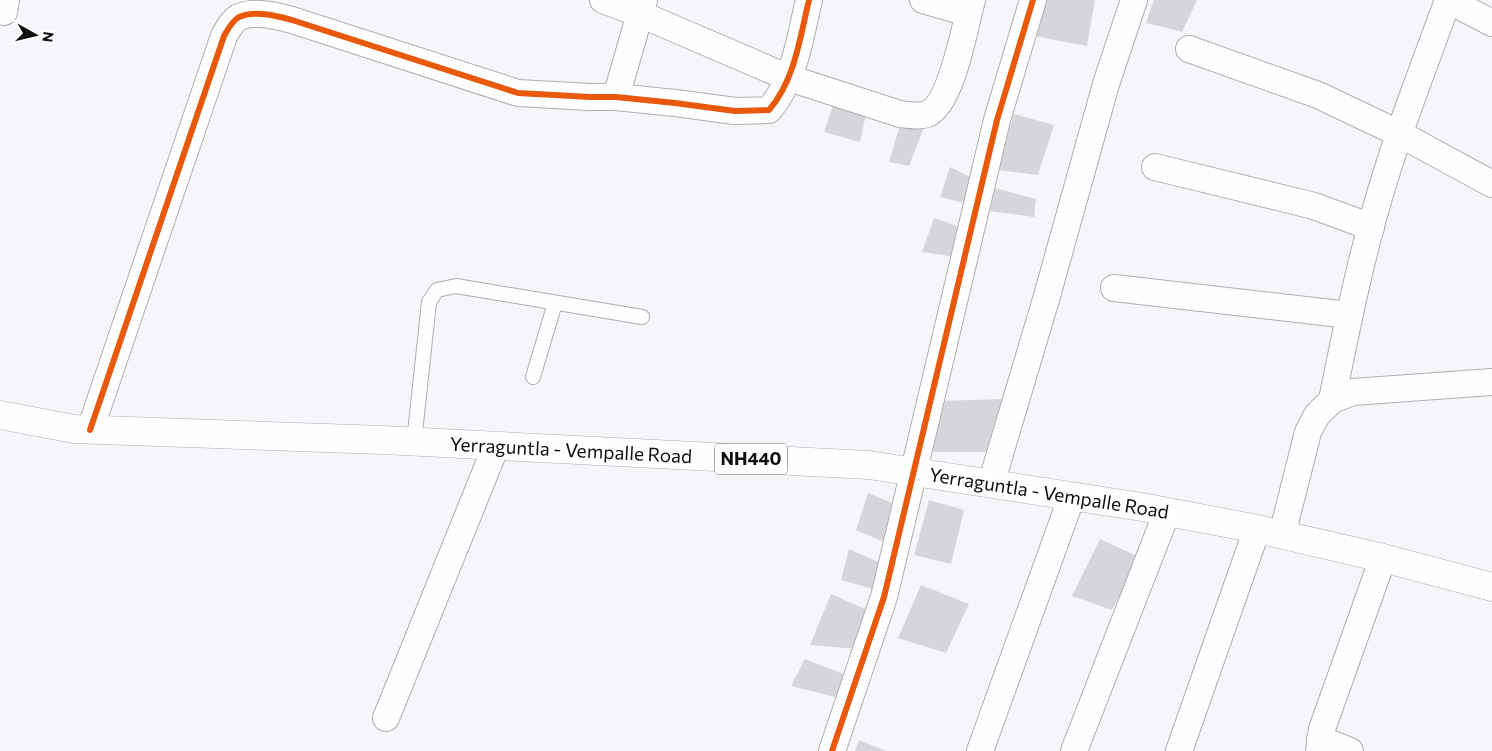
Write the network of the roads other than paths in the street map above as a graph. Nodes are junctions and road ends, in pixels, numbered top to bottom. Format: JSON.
{"nodes":[{"id":1,"x":603,"y":0,"type":"edge"},
{"id":2,"x":809,"y":0,"type":"edge"},
{"id":3,"x":923,"y":0,"type":"edge"},
{"id":4,"x":1033,"y":0,"type":"edge"},
{"id":5,"x":1134,"y":0,"type":"edge"},
{"id":6,"x":1448,"y":0,"type":"edge"},
{"id":7,"x":970,"y":6,"type":"edge"},
{"id":8,"x":642,"y":7,"type":"edge"},
{"id":9,"x":1492,"y":22,"type":"edge"},
{"id":10,"x":1189,"y":49,"type":"dead end"},
{"id":11,"x":789,"y":78,"type":"junction"},
{"id":12,"x":616,"y":97,"type":"junction"},
{"id":13,"x":1400,"y":134,"type":"junction"},
{"id":14,"x":1155,"y":167,"type":"dead end"},
{"id":15,"x":1492,"y":184,"type":"edge"},
{"id":16,"x":1371,"y":227,"type":"junction"},
{"id":17,"x":1114,"y":288,"type":"dead end"},
{"id":18,"x":555,"y":303,"type":"junction"},
{"id":19,"x":1349,"y":315,"type":"junction"},
{"id":20,"x":642,"y":317,"type":"dead end"},
{"id":21,"x":534,"y":377,"type":"dead end"},
{"id":22,"x":1486,"y":385,"type":"edge"},
{"id":23,"x":1332,"y":400,"type":"junction"},
{"id":24,"x":0,"y":414,"type":"edge"},
{"id":25,"x":90,"y":430,"type":"junction"},
{"id":26,"x":414,"y":442,"type":"junction"},
{"id":27,"x":496,"y":446,"type":"junction"},
{"id":28,"x":914,"y":472,"type":"junction"},
{"id":29,"x":991,"y":484,"type":"junction"},
{"id":30,"x":1072,"y":496,"type":"junction"},
{"id":31,"x":1167,"y":512,"type":"junction"},
{"id":32,"x":1269,"y":532,"type":"junction"},
{"id":33,"x":1383,"y":558,"type":"junction"},
{"id":34,"x":1492,"y":587,"type":"edge"},
{"id":35,"x":386,"y":718,"type":"dead end"},
{"id":36,"x":1319,"y":745,"type":"edge"},
{"id":37,"x":832,"y":751,"type":"edge"},
{"id":38,"x":980,"y":751,"type":"edge"},
{"id":39,"x":1074,"y":751,"type":"edge"},
{"id":40,"x":1179,"y":751,"type":"edge"},
{"id":41,"x":1350,"y":751,"type":"edge"}],
"edges":[{"from":1,"to":8,"type":"street"},
{"from":2,"to":11,"type":"street"},
{"from":3,"to":7,"type":"street"},
{"from":4,"to":28,"type":"street"},
{"from":5,"to":29,"type":"street"},
{"from":6,"to":9,"type":"street"},
{"from":6,"to":13,"type":"street"},
{"from":7,"to":11,"type":"street"},
{"from":8,"to":11,"type":"street"},
{"from":8,"to":12,"type":"street"},
{"from":10,"to":13,"type":"street"},
{"from":11,"to":12,"type":"street"},
{"from":12,"to":25,"type":"street"},
{"from":13,"to":15,"type":"street"},
{"from":13,"to":16,"type":"street"},
{"from":14,"to":16,"type":"street"},
{"from":16,"to":19,"type":"street"},
{"from":17,"to":19,"type":"street"},
{"from":18,"to":20,"type":"lane"},
{"from":18,"to":21,"type":"lane"},
{"from":18,"to":26,"type":"lane"},
{"from":19,"to":23,"type":"street"},
{"from":22,"to":23,"type":"street"},
{"from":23,"to":32,"type":"street"},
{"from":24,"to":25,"type":"highway","name":"Yerraguntla - Vempalle Road","number":"NH440"},
{"from":25,"to":26,"type":"highway","name":"Yerraguntla - Vempalle Road","number":"NH440"},
{"from":26,"to":27,"type":"highway","name":"Yerraguntla - Vempalle Road","number":"NH440"},
{"from":27,"to":28,"type":"highway","name":"Yerraguntla - Vempalle Road","number":"NH440"},
{"from":27,"to":35,"type":"street"},
{"from":28,"to":29,"type":"highway","name":"Yerraguntla - Vempalle Road","number":"NH440"},
{"from":28,"to":37,"type":"street"},
{"from":29,"to":30,"type":"highway","name":"Yerraguntla - Vempalle Road","number":"NH440"},
{"from":30,"to":31,"type":"highway","name":"Yerraguntla - Vempalle Road","number":"NH440"},
{"from":30,"to":38,"type":"street"},
{"from":31,"to":32,"type":"highway","name":"Yerraguntla - Vempalle Road","number":"NH440"},
{"from":31,"to":39,"type":"street"},
{"from":32,"to":33,"type":"highway","name":"Yerraguntla - Vempalle Road","number":"NH440"},
{"from":32,"to":40,"type":"street"},
{"from":33,"to":34,"type":"highway","name":"Yerraguntla - Vempalle Road","number":"NH440"},
{"from":33,"to":36,"type":"street"},
{"from":36,"to":41,"type":"street"}]}
